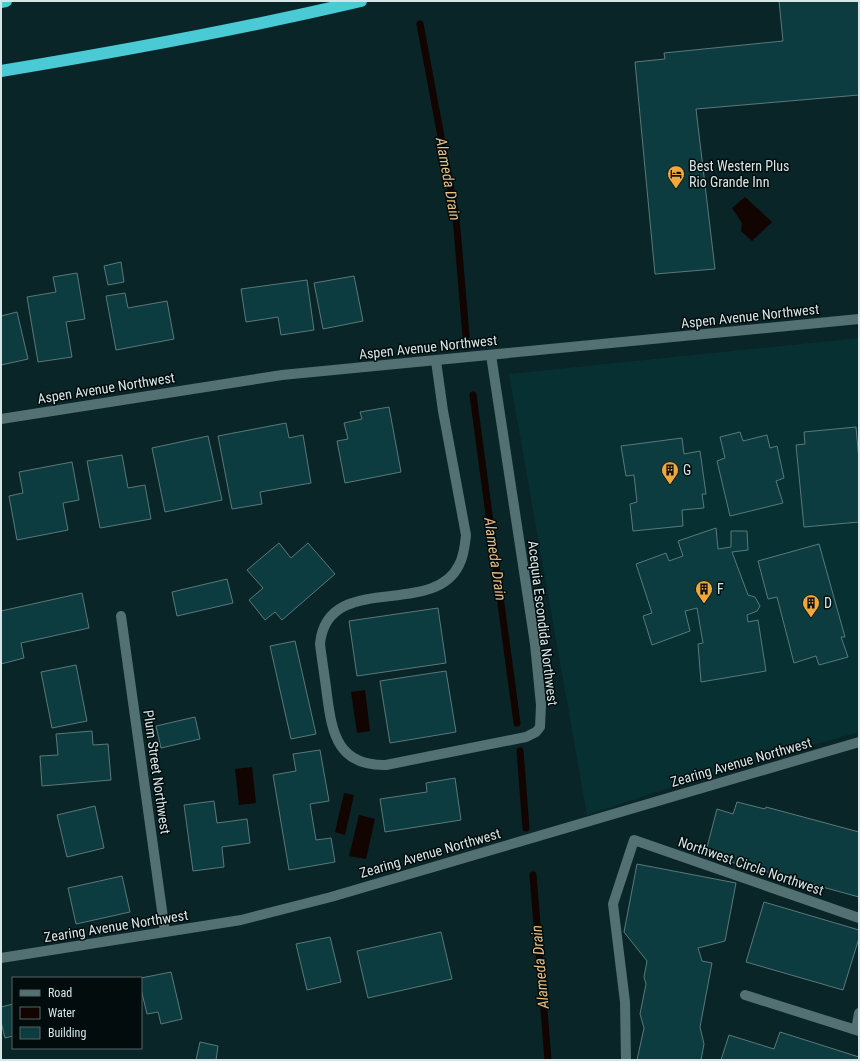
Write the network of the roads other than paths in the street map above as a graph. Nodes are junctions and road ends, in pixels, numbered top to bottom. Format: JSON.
{"nodes":[{"id":1,"x":6,"y":1,"type":"edge"},
{"id":2,"x":361,"y":1,"type":"edge"},
{"id":3,"x":1,"y":2,"type":"edge"},
{"id":4,"x":1,"y":71,"type":"edge"},
{"id":5,"x":859,"y":319,"type":"edge"},
{"id":6,"x":491,"y":355,"type":"junction"},
{"id":7,"x":436,"y":361,"type":"junction"},
{"id":8,"x":1,"y":419,"type":"edge"},
{"id":9,"x":121,"y":616,"type":"dead end"},
{"id":10,"x":859,"y":742,"type":"edge"},
{"id":11,"x":859,"y":918,"type":"edge"},
{"id":12,"x":165,"y":932,"type":"junction"},
{"id":13,"x":1,"y":958,"type":"edge"},
{"id":14,"x":745,"y":995,"type":"dead end"},
{"id":15,"x":859,"y":1013,"type":"edge"},
{"id":16,"x":857,"y":1031,"type":"edge"},
{"id":17,"x":626,"y":1060,"type":"edge"}],
"edges":[{"from":1,"to":3,"type":"highway"},
{"from":2,"to":4,"type":"highway"},
{"from":5,"to":6,"type":"street","name":"Aspen Avenue Northwest"},
{"from":6,"to":7,"type":"street","name":"Aspen Avenue Northwest"},
{"from":6,"to":7,"type":"street","name":"Acequia Escondida Northwest"},
{"from":7,"to":8,"type":"street","name":"Aspen Avenue Northwest"},
{"from":9,"to":12,"type":"street","name":"Plum Street Northwest"},
{"from":10,"to":12,"type":"street","name":"Zearing Avenue Northwest"},
{"from":11,"to":17,"type":"street","name":"Northwest Circle Northwest"},
{"from":12,"to":13,"type":"street","name":"Zearing Avenue Northwest"},
{"from":14,"to":16,"type":"street"},
{"from":15,"to":16,"type":"street"}]}
